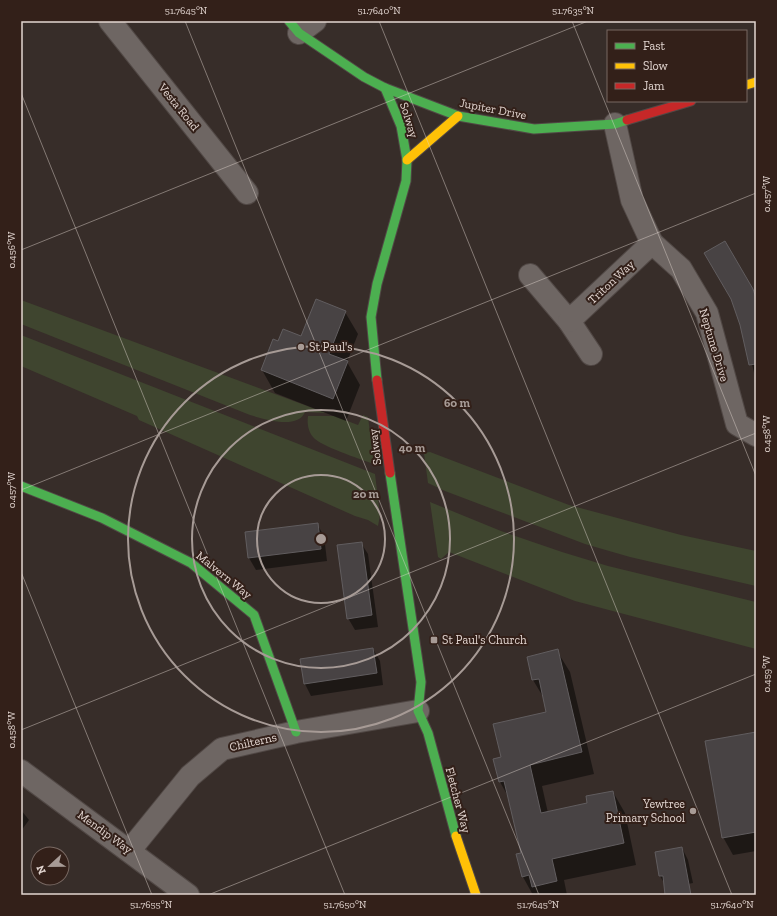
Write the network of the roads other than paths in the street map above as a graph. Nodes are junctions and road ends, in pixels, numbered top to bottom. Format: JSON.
{"nodes":[{"id":1,"x":110,"y":21,"type":"edge"},
{"id":2,"x":301,"y":25,"type":"edge"},
{"id":3,"x":385,"y":88,"type":"junction"},
{"id":4,"x":688,"y":102,"type":"edge"},
{"id":5,"x":458,"y":116,"type":"junction"},
{"id":6,"x":615,"y":124,"type":"junction"},
{"id":7,"x":407,"y":160,"type":"junction"},
{"id":8,"x":247,"y":193,"type":"dead end"},
{"id":9,"x":652,"y":243,"type":"junction"},
{"id":10,"x":530,"y":275,"type":"dead end"},
{"id":11,"x":569,"y":321,"type":"junction"},
{"id":12,"x":591,"y":354,"type":"dead end"},
{"id":13,"x":756,"y":435,"type":"edge"},
{"id":14,"x":21,"y":486,"type":"edge"},
{"id":15,"x":418,"y":711,"type":"junction"},
{"id":16,"x":296,"y":732,"type":"junction"},
{"id":17,"x":21,"y":771,"type":"edge"},
{"id":18,"x":130,"y":850,"type":"junction"},
{"id":19,"x":188,"y":895,"type":"edge"},
{"id":20,"x":476,"y":895,"type":"edge"}],
"edges":[{"from":1,"to":8,"type":"street","name":"Vesta Road"},
{"from":2,"to":3,"type":"street","name":"Jupiter Drive"},
{"from":3,"to":5,"type":"street","name":"Jupiter Drive"},
{"from":3,"to":7,"type":"street","name":"Solway"},
{"from":4,"to":6,"type":"street","name":"Jupiter Drive"},
{"from":5,"to":6,"type":"street","name":"Jupiter Drive"},
{"from":5,"to":7,"type":"street","name":"Solway"},
{"from":6,"to":9,"type":"street","name":"Neptune Drive"},
{"from":7,"to":15,"type":"street","name":"Solway"},
{"from":9,"to":11,"type":"street","name":"Triton Way"},
{"from":9,"to":13,"type":"street","name":"Neptune Drive"},
{"from":10,"to":11,"type":"street"},
{"from":11,"to":12,"type":"street"},
{"from":14,"to":16,"type":"street","name":"Malvern Way"},
{"from":15,"to":16,"type":"street","name":"Chilterns"},
{"from":15,"to":20,"type":"street","name":"Fletcher Way"},
{"from":16,"to":18,"type":"street","name":"Chilterns"},
{"from":17,"to":18,"type":"street","name":"Mendip Way"},
{"from":18,"to":19,"type":"street","name":"Mendip Way"}]}
